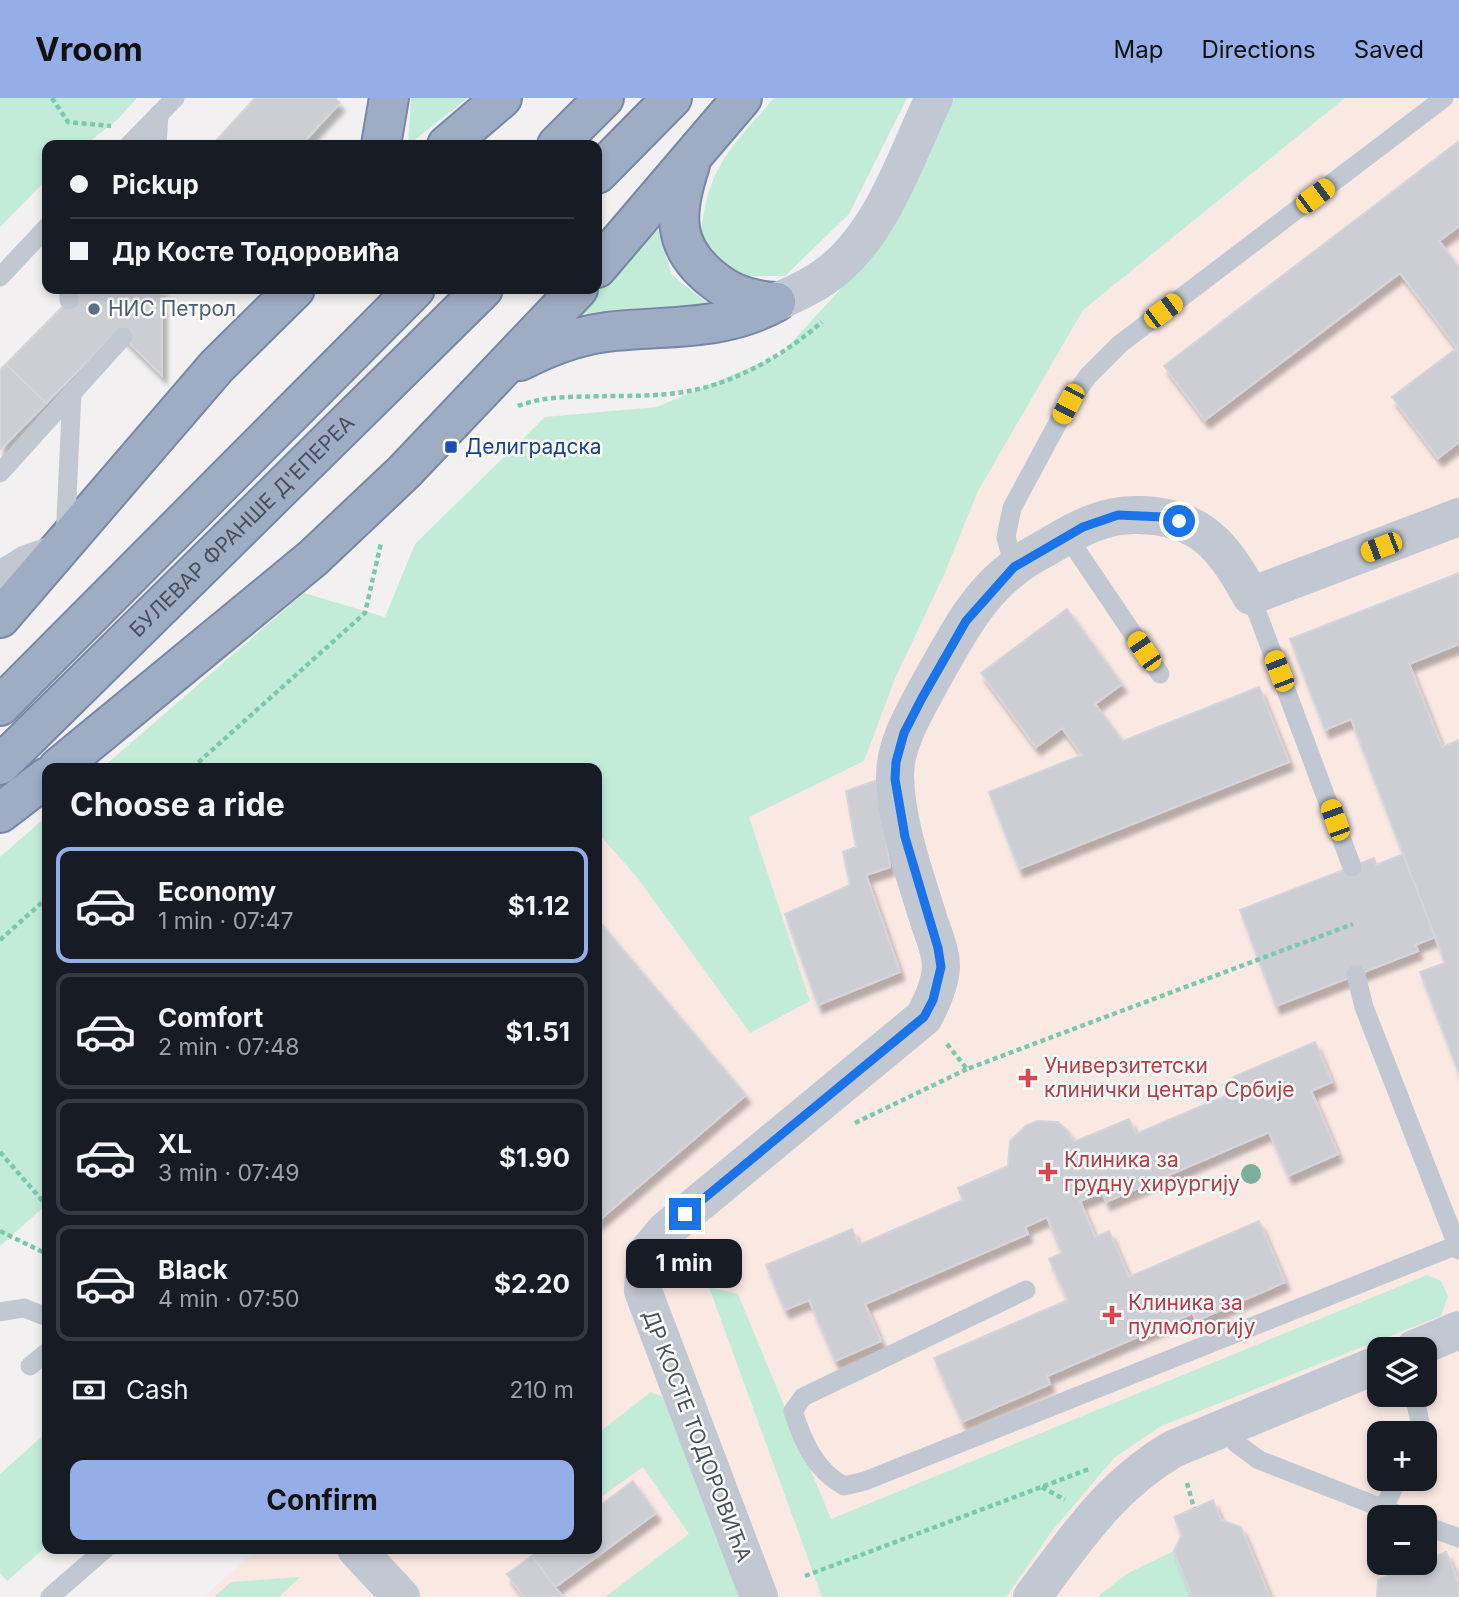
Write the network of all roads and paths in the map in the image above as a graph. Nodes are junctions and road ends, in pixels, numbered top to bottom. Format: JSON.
{"nodes":[{"id":1,"x":52,"y":98,"type":"edge"},
{"id":2,"x":175,"y":98,"type":"edge"},
{"id":3,"x":389,"y":98,"type":"edge"},
{"id":4,"x":502,"y":98,"type":"edge"},
{"id":5,"x":604,"y":98,"type":"edge"},
{"id":6,"x":672,"y":98,"type":"edge"},
{"id":7,"x":741,"y":98,"type":"edge"},
{"id":8,"x":934,"y":98,"type":"edge"},
{"id":9,"x":1444,"y":98,"type":"edge"},
{"id":10,"x":159,"y":114,"type":"junction"},
{"id":11,"x":131,"y":140,"type":"edge"},
{"id":12,"x":134,"y":140,"type":"edge"},
{"id":13,"x":157,"y":140,"type":"edge"},
{"id":14,"x":382,"y":140,"type":"edge"},
{"id":15,"x":452,"y":140,"type":"edge"},
{"id":16,"x":562,"y":140,"type":"edge"},
{"id":17,"x":693,"y":158,"type":"junction"},
{"id":18,"x":602,"y":169,"type":"edge"},
{"id":19,"x":42,"y":232,"type":"edge"},
{"id":20,"x":602,"y":262,"type":"edge"},
{"id":21,"x":0,"y":277,"type":"edge"},
{"id":22,"x":290,"y":294,"type":"edge"},
{"id":23,"x":410,"y":294,"type":"edge"},
{"id":24,"x":478,"y":294,"type":"edge"},
{"id":25,"x":573,"y":294,"type":"edge"},
{"id":26,"x":776,"y":302,"type":"junction"},
{"id":27,"x":116,"y":341,"type":"dead end"},
{"id":28,"x":505,"y":368,"type":"junction"},
{"id":29,"x":72,"y":385,"type":"junction"},
{"id":30,"x":0,"y":473,"type":"edge"},
{"id":31,"x":1459,"y":517,"type":"edge"},
{"id":32,"x":1066,"y":536,"type":"junction"},
{"id":33,"x":381,"y":541,"type":"dead end"},
{"id":34,"x":59,"y":548,"type":"junction"},
{"id":35,"x":1014,"y":567,"type":"junction"},
{"id":36,"x":5,"y":589,"type":"edge"},
{"id":37,"x":1251,"y":596,"type":"junction"},
{"id":38,"x":1160,"y":674,"type":"dead end"},
{"id":39,"x":0,"y":706,"type":"edge"},
{"id":40,"x":64,"y":763,"type":"edge"},
{"id":41,"x":198,"y":763,"type":"edge"},
{"id":42,"x":0,"y":765,"type":"edge"},
{"id":43,"x":42,"y":781,"type":"edge"},
{"id":44,"x":0,"y":813,"type":"edge"},
{"id":45,"x":1352,"y":867,"type":"dead end"},
{"id":46,"x":42,"y":902,"type":"edge"},
{"id":47,"x":1353,"y":924,"type":"dead end"},
{"id":48,"x":0,"y":940,"type":"edge"},
{"id":49,"x":1356,"y":975,"type":"dead end"},
{"id":50,"x":924,"y":1017,"type":"junction"},
{"id":51,"x":0,"y":1152,"type":"edge"},
{"id":52,"x":42,"y":1200,"type":"edge"},
{"id":53,"x":0,"y":1230,"type":"edge"},
{"id":54,"x":1458,"y":1247,"type":"edge"},
{"id":55,"x":42,"y":1251,"type":"edge"},
{"id":56,"x":1026,"y":1290,"type":"dead end"},
{"id":57,"x":0,"y":1312,"type":"edge"},
{"id":58,"x":42,"y":1315,"type":"edge"},
{"id":59,"x":1459,"y":1330,"type":"edge"},
{"id":60,"x":1437,"y":1339,"type":"edge"},
{"id":61,"x":42,"y":1356,"type":"edge"},
{"id":62,"x":30,"y":1366,"type":"dead end"},
{"id":63,"x":1367,"y":1369,"type":"edge"},
{"id":64,"x":1224,"y":1428,"type":"junction"},
{"id":65,"x":1102,"y":1464,"type":"dead end"},
{"id":66,"x":1186,"y":1478,"type":"dead end"},
{"id":67,"x":1373,"y":1505,"type":"edge"},
{"id":68,"x":1194,"y":1508,"type":"dead end"},
{"id":69,"x":1437,"y":1530,"type":"edge"},
{"id":70,"x":1459,"y":1538,"type":"edge"},
{"id":71,"x":99,"y":1554,"type":"edge"},
{"id":72,"x":361,"y":1554,"type":"edge"},
{"id":73,"x":805,"y":1576,"type":"dead end"},
{"id":74,"x":50,"y":1597,"type":"edge"},
{"id":75,"x":401,"y":1597,"type":"edge"},
{"id":76,"x":759,"y":1597,"type":"edge"},
{"id":77,"x":1032,"y":1597,"type":"edge"}],
"edges":[{"from":1,"to":11,"type":"path"},
{"from":2,"to":10,"type":"lane"},
{"from":3,"to":14,"type":"highway"},
{"from":4,"to":15,"type":"highway"},
{"from":5,"to":16,"type":"highway"},
{"from":6,"to":18,"type":"highway"},
{"from":7,"to":17,"type":"highway"},
{"from":8,"to":26,"type":"street"},
{"from":9,"to":35,"type":"lane"},
{"from":10,"to":12,"type":"lane"},
{"from":10,"to":13,"type":"lane"},
{"from":17,"to":20,"type":"highway"},
{"from":17,"to":26,"type":"highway"},
{"from":19,"to":21,"type":"lane"},
{"from":22,"to":34,"type":"highway"},
{"from":23,"to":39,"type":"highway"},
{"from":24,"to":42,"type":"highway","name":"БУЛЕВАР ФРАНШЕ Д'ЕПЕРЕА"},
{"from":25,"to":28,"type":"highway"},
{"from":26,"to":28,"type":"highway"},
{"from":27,"to":29,"type":"lane"},
{"from":28,"to":40,"type":"highway"},
{"from":29,"to":30,"type":"lane"},
{"from":29,"to":34,"type":"lane"},
{"from":31,"to":37,"type":"street"},
{"from":32,"to":35,"type":"street","name":"ДР КОСТЕ ТОДОРОВИЋА"},
{"from":32,"to":37,"type":"street","name":"ДР КОСТЕ ТОДОРОВИЋА"},
{"from":32,"to":38,"type":"lane"},
{"from":33,"to":41,"type":"path"},
{"from":34,"to":36,"type":"highway"},
{"from":35,"to":50,"type":"street","name":"ДР КОСТЕ ТОДОРОВИЋА"},
{"from":37,"to":45,"type":"lane"},
{"from":43,"to":44,"type":"highway"},
{"from":46,"to":48,"type":"path"},
{"from":47,"to":50,"type":"path"},
{"from":49,"to":54,"type":"lane"},
{"from":50,"to":76,"type":"street","name":"ДР КОСТЕ ТОДОРОВИЋА"},
{"from":51,"to":52,"type":"path"},
{"from":53,"to":55,"type":"path"},
{"from":54,"to":56,"type":"lane"},
{"from":57,"to":58,"type":"lane"},
{"from":59,"to":60,"type":"street"},
{"from":61,"to":62,"type":"lane"},
{"from":63,"to":64,"type":"street"},
{"from":64,"to":67,"type":"lane"},
{"from":64,"to":77,"type":"street"},
{"from":65,"to":73,"type":"path"},
{"from":66,"to":68,"type":"path"},
{"from":69,"to":70,"type":"lane"},
{"from":71,"to":74,"type":"lane"},
{"from":72,"to":75,"type":"street"}]}
